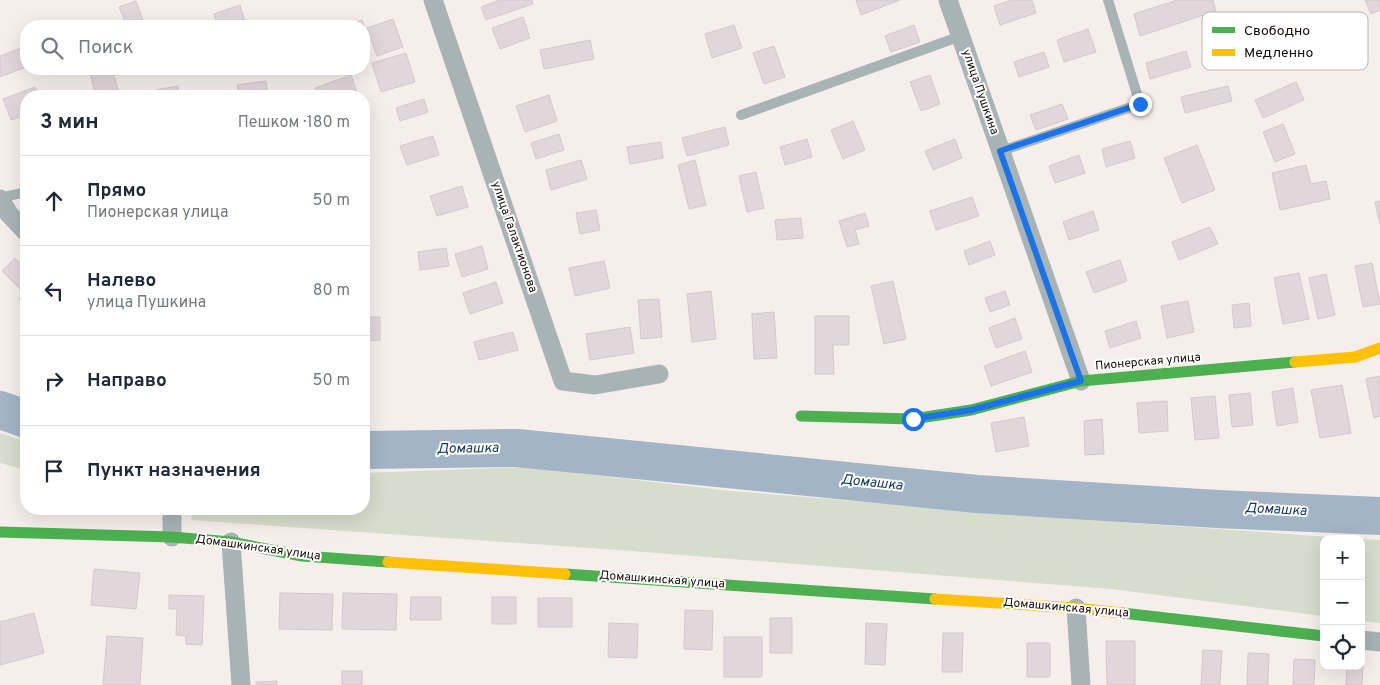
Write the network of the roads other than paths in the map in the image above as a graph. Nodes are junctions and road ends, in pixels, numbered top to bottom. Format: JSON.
{"nodes":[{"id":1,"x":433,"y":0,"type":"edge"},
{"id":2,"x":948,"y":0,"type":"edge"},
{"id":3,"x":1108,"y":0,"type":"edge"},
{"id":4,"x":960,"y":36,"type":"junction"},
{"id":5,"x":742,"y":115,"type":"dead end"},
{"id":6,"x":1000,"y":151,"type":"junction"},
{"id":7,"x":20,"y":193,"type":"edge"},
{"id":8,"x":0,"y":198,"type":"edge"},
{"id":9,"x":20,"y":226,"type":"edge"},
{"id":10,"x":1380,"y":348,"type":"edge"},
{"id":11,"x":659,"y":374,"type":"dead end"},
{"id":12,"x":1081,"y":381,"type":"junction"},
{"id":13,"x":801,"y":416,"type":"dead end"},
{"id":14,"x":172,"y":515,"type":"edge"},
{"id":15,"x":0,"y":532,"type":"edge"},
{"id":16,"x":172,"y":537,"type":"junction"},
{"id":17,"x":231,"y":542,"type":"junction"},
{"id":18,"x":1076,"y":608,"type":"junction"},
{"id":19,"x":1320,"y":636,"type":"edge"},
{"id":20,"x":1365,"y":640,"type":"edge"},
{"id":21,"x":1380,"y":642,"type":"edge"},
{"id":22,"x":241,"y":685,"type":"edge"},
{"id":23,"x":1081,"y":685,"type":"edge"}],
"edges":[{"from":1,"to":11,"type":"street","name":"улица Галактионова"},
{"from":2,"to":4,"type":"street","name":"улица Пушкина"},
{"from":3,"to":6,"type":"lane"},
{"from":4,"to":5,"type":"lane"},
{"from":4,"to":6,"type":"street","name":"улица Пушкина"},
{"from":6,"to":12,"type":"street","name":"улица Пушкина"},
{"from":7,"to":8,"type":"lane"},
{"from":8,"to":9,"type":"street"},
{"from":10,"to":12,"type":"street","name":"Пионерская улица"},
{"from":12,"to":13,"type":"street","name":"Пионерская улица"},
{"from":14,"to":16,"type":"street"},
{"from":15,"to":16,"type":"street","name":"Домашкинская улица"},
{"from":16,"to":17,"type":"street","name":"Домашкинская улица"},
{"from":17,"to":18,"type":"street","name":"Домашкинская улица"},
{"from":17,"to":22,"type":"street"},
{"from":18,"to":19,"type":"street","name":"Домашкинская улица"},
{"from":18,"to":23,"type":"street"},
{"from":20,"to":21,"type":"street"}]}
